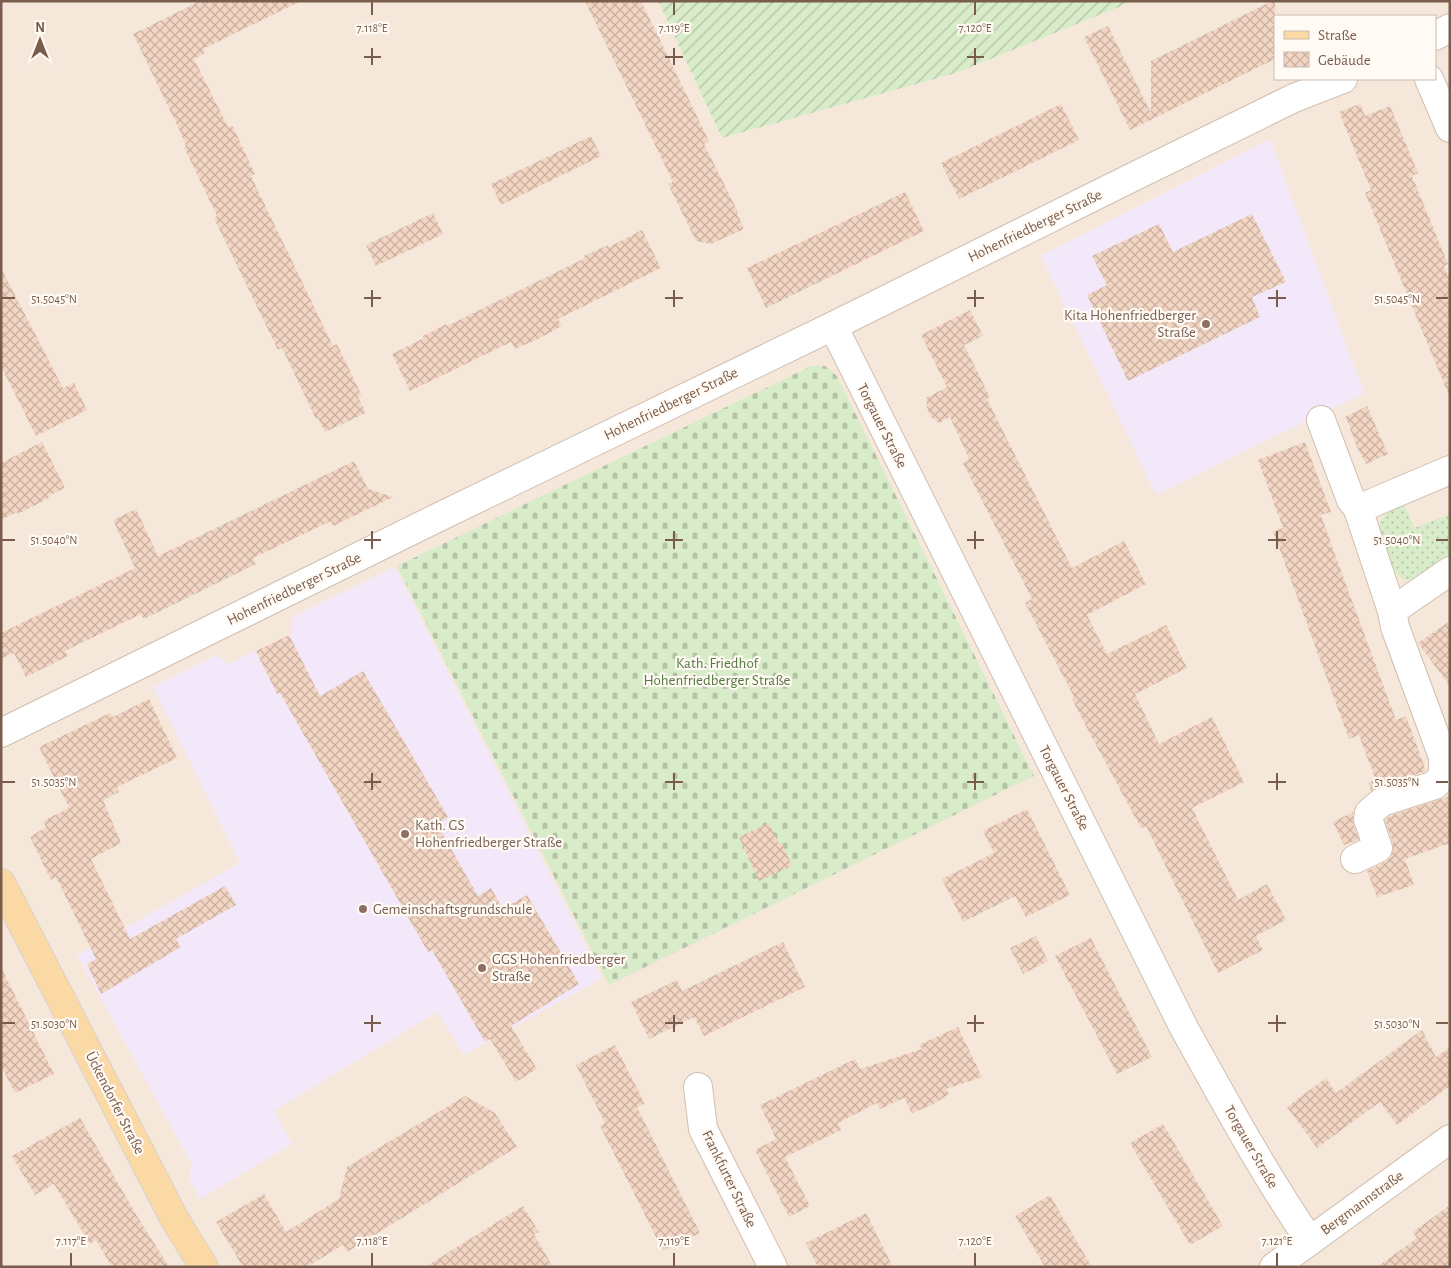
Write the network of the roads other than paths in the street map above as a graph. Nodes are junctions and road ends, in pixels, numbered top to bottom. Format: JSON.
{"nodes":[{"id":1,"x":1450,"y":28,"type":"edge"},
{"id":2,"x":1436,"y":35,"type":"edge"},
{"id":3,"x":1340,"y":80,"type":"edge"},
{"id":4,"x":1429,"y":80,"type":"edge"},
{"id":5,"x":1450,"y":128,"type":"edge"},
{"id":6,"x":832,"y":326,"type":"junction"},
{"id":7,"x":1321,"y":420,"type":"dead end"},
{"id":8,"x":1450,"y":470,"type":"edge"},
{"id":9,"x":1358,"y":509,"type":"junction"},
{"id":10,"x":1450,"y":571,"type":"edge"},
{"id":11,"x":1392,"y":611,"type":"junction"},
{"id":12,"x":1,"y":733,"type":"edge"},
{"id":13,"x":1355,"y":859,"type":"dead end"},
{"id":14,"x":1,"y":883,"type":"edge"},
{"id":15,"x":698,"y":1087,"type":"dead end"},
{"id":16,"x":1450,"y":1139,"type":"edge"},
{"id":17,"x":1310,"y":1241,"type":"junction"},
{"id":18,"x":204,"y":1267,"type":"edge"},
{"id":19,"x":772,"y":1267,"type":"edge"},
{"id":20,"x":1274,"y":1267,"type":"edge"}],
"edges":[{"from":1,"to":2,"type":"street"},
{"from":3,"to":6,"type":"street","name":"Hohenfriedberger Straße"},
{"from":4,"to":5,"type":"street"},
{"from":6,"to":12,"type":"street","name":"Hohenfriedberger Straße"},
{"from":6,"to":17,"type":"street","name":"Torgauer Straße"},
{"from":7,"to":9,"type":"street"},
{"from":8,"to":9,"type":"street"},
{"from":9,"to":11,"type":"street"},
{"from":10,"to":11,"type":"street"},
{"from":11,"to":13,"type":"street"},
{"from":14,"to":18,"type":"main road","name":"Ückendorfer Straße"},
{"from":15,"to":19,"type":"street","name":"Frankfurter Straße"},
{"from":16,"to":17,"type":"street","name":"Bergmannstraße"},
{"from":17,"to":20,"type":"street","name":"Bergmannstraße"}]}
